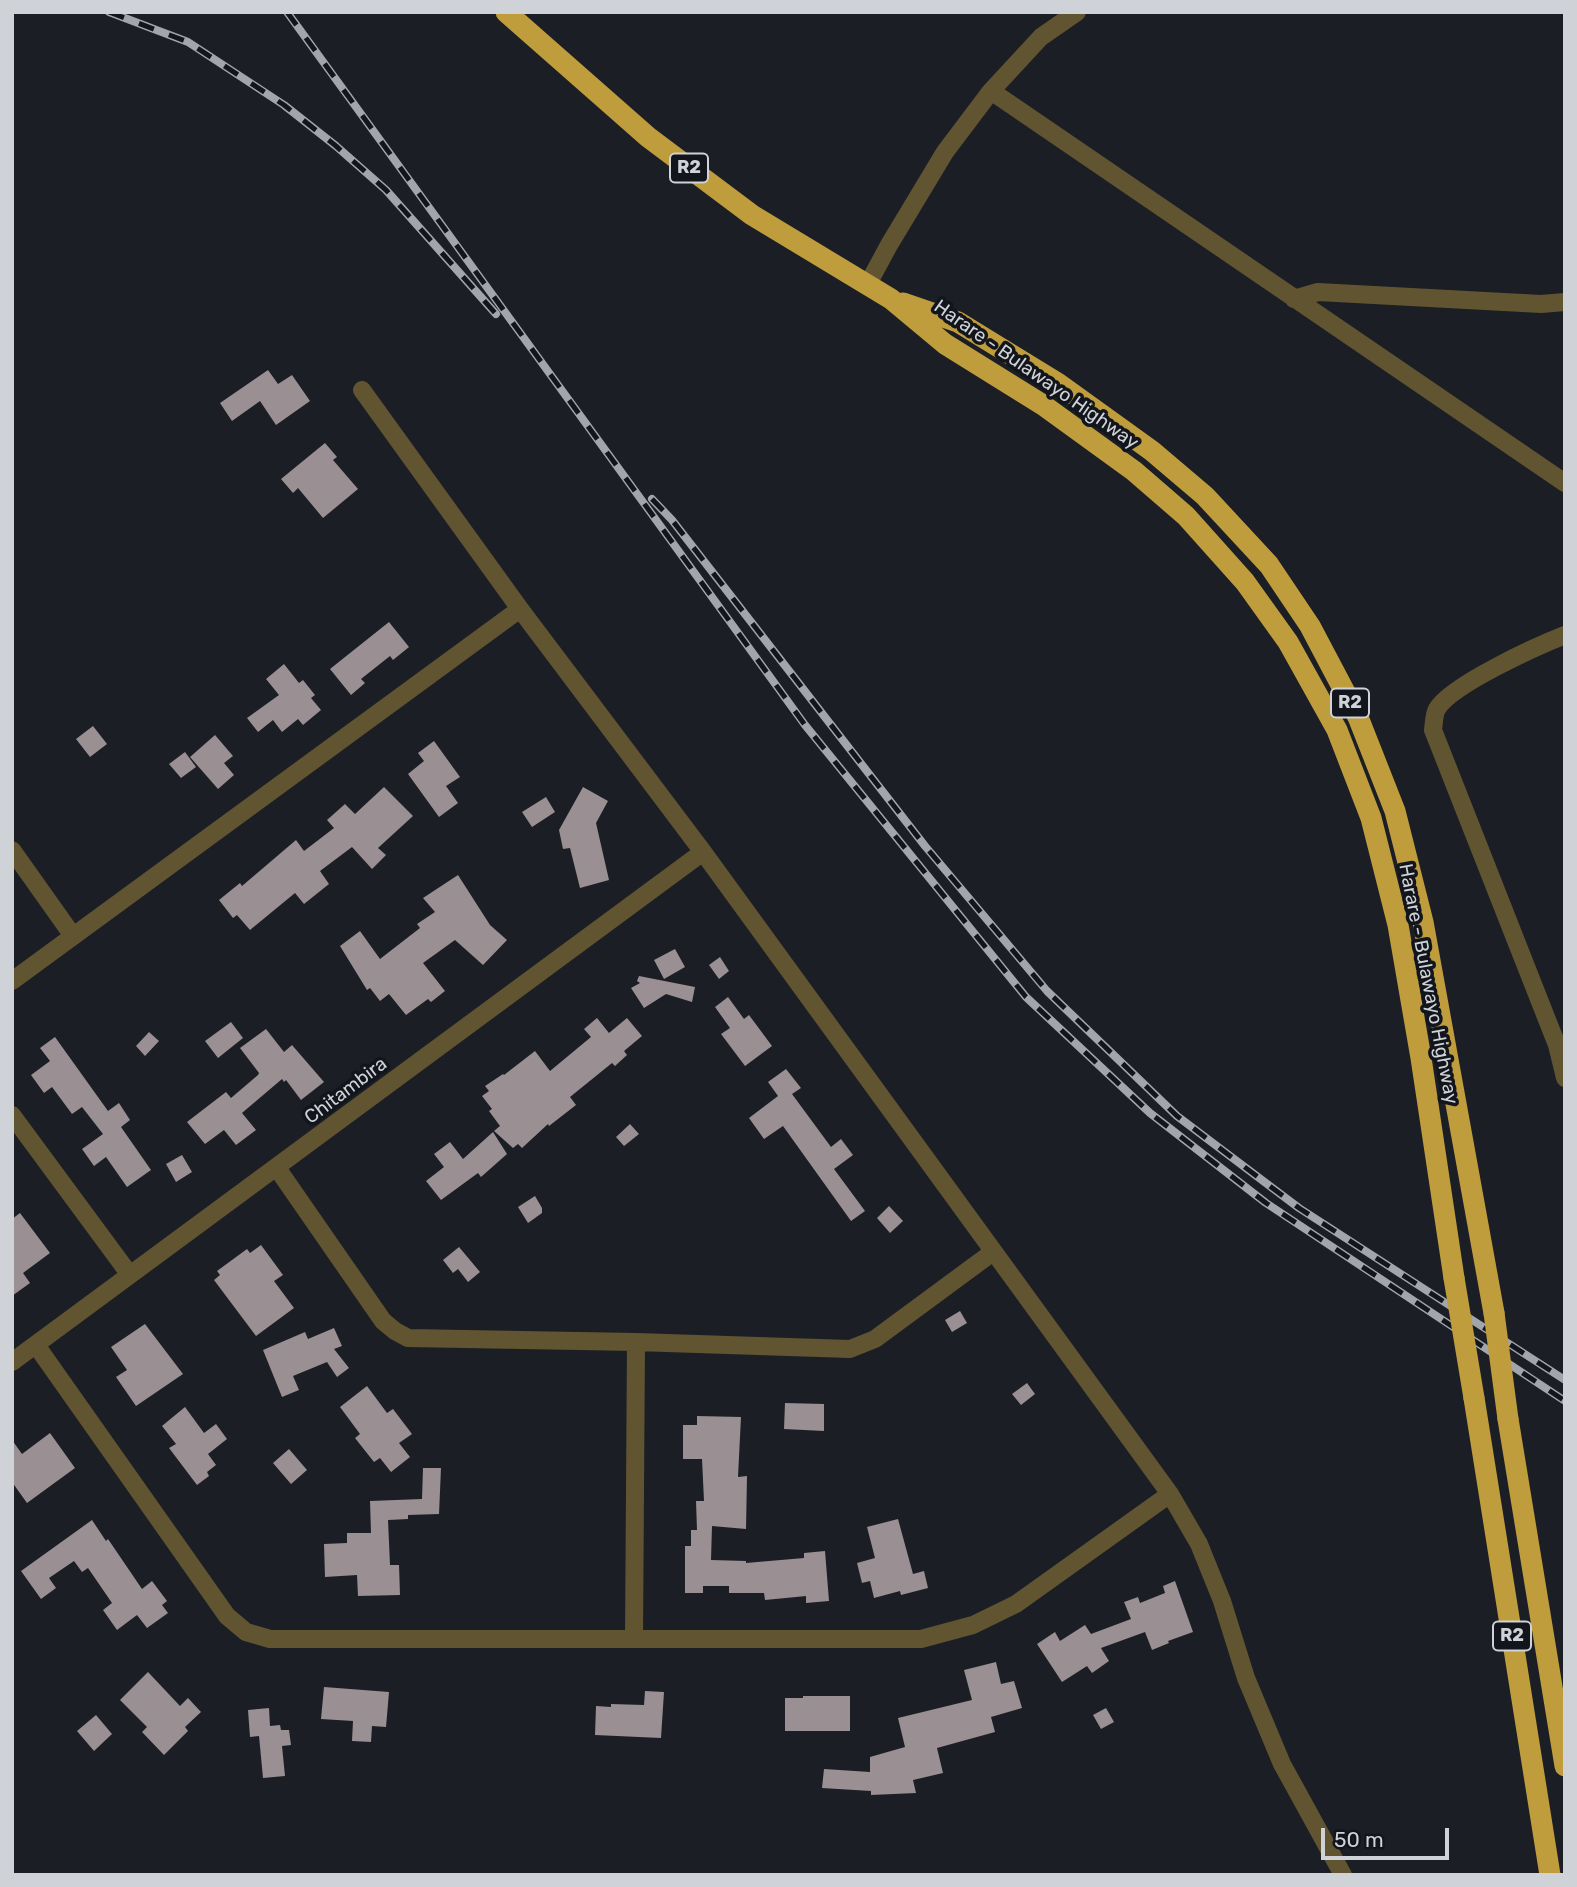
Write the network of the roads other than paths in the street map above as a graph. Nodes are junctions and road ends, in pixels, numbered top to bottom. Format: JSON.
{"nodes":[{"id":1,"x":506,"y":12,"type":"edge"},
{"id":2,"x":1077,"y":12,"type":"edge"},
{"id":3,"x":991,"y":92,"type":"junction"},
{"id":4,"x":868,"y":284,"type":"junction"},
{"id":5,"x":891,"y":299,"type":"junction"},
{"id":6,"x":1294,"y":299,"type":"junction"},
{"id":7,"x":1565,"y":302,"type":"edge"},
{"id":8,"x":362,"y":390,"type":"dead end"},
{"id":9,"x":1565,"y":483,"type":"edge"},
{"id":10,"x":520,"y":609,"type":"junction"},
{"id":11,"x":1565,"y":635,"type":"edge"},
{"id":12,"x":12,"y":850,"type":"edge"},
{"id":13,"x":703,"y":852,"type":"junction"},
{"id":14,"x":73,"y":936,"type":"junction"},
{"id":15,"x":12,"y":981,"type":"edge"},
{"id":16,"x":1565,"y":1077,"type":"edge"},
{"id":17,"x":12,"y":1115,"type":"edge"},
{"id":18,"x":277,"y":1168,"type":"junction"},
{"id":19,"x":993,"y":1252,"type":"junction"},
{"id":20,"x":130,"y":1275,"type":"junction"},
{"id":21,"x":636,"y":1342,"type":"junction"},
{"id":22,"x":36,"y":1345,"type":"junction"},
{"id":23,"x":12,"y":1362,"type":"edge"},
{"id":24,"x":1170,"y":1494,"type":"junction"},
{"id":25,"x":634,"y":1638,"type":"junction"},
{"id":26,"x":1565,"y":1766,"type":"edge"},
{"id":27,"x":1343,"y":1875,"type":"edge"},
{"id":28,"x":1550,"y":1875,"type":"edge"}],
"edges":[{"from":1,"to":4,"type":"highway","name":"Harare - Bulawayo Highway","number":"R2"},
{"from":2,"to":3,"type":"street"},
{"from":3,"to":4,"type":"street"},
{"from":3,"to":6,"type":"street"},
{"from":4,"to":5,"type":"highway","name":"Harare - Bulawayo Highway","number":"R2"},
{"from":5,"to":26,"type":"highway","name":"Harare - Bulawayo Highway","number":"R2","bridge":true},
{"from":5,"to":28,"type":"highway","name":"Harare - Bulawayo Highway","number":"R2","bridge":true},
{"from":6,"to":7,"type":"street"},
{"from":6,"to":9,"type":"street"},
{"from":8,"to":10,"type":"street"},
{"from":10,"to":13,"type":"street"},
{"from":10,"to":14,"type":"street"},
{"from":11,"to":16,"type":"street"},
{"from":12,"to":14,"type":"street"},
{"from":13,"to":18,"type":"street","name":"Chitambira"},
{"from":13,"to":19,"type":"street"},
{"from":14,"to":15,"type":"street"},
{"from":17,"to":20,"type":"street"},
{"from":18,"to":20,"type":"street","name":"Chitambira"},
{"from":18,"to":21,"type":"street"},
{"from":19,"to":21,"type":"street"},
{"from":19,"to":24,"type":"street"},
{"from":20,"to":22,"type":"street","name":"Chitambira"},
{"from":21,"to":25,"type":"street"},
{"from":22,"to":23,"type":"street","name":"Chitambira"},
{"from":22,"to":25,"type":"street"},
{"from":24,"to":25,"type":"street"},
{"from":24,"to":27,"type":"street"}]}
